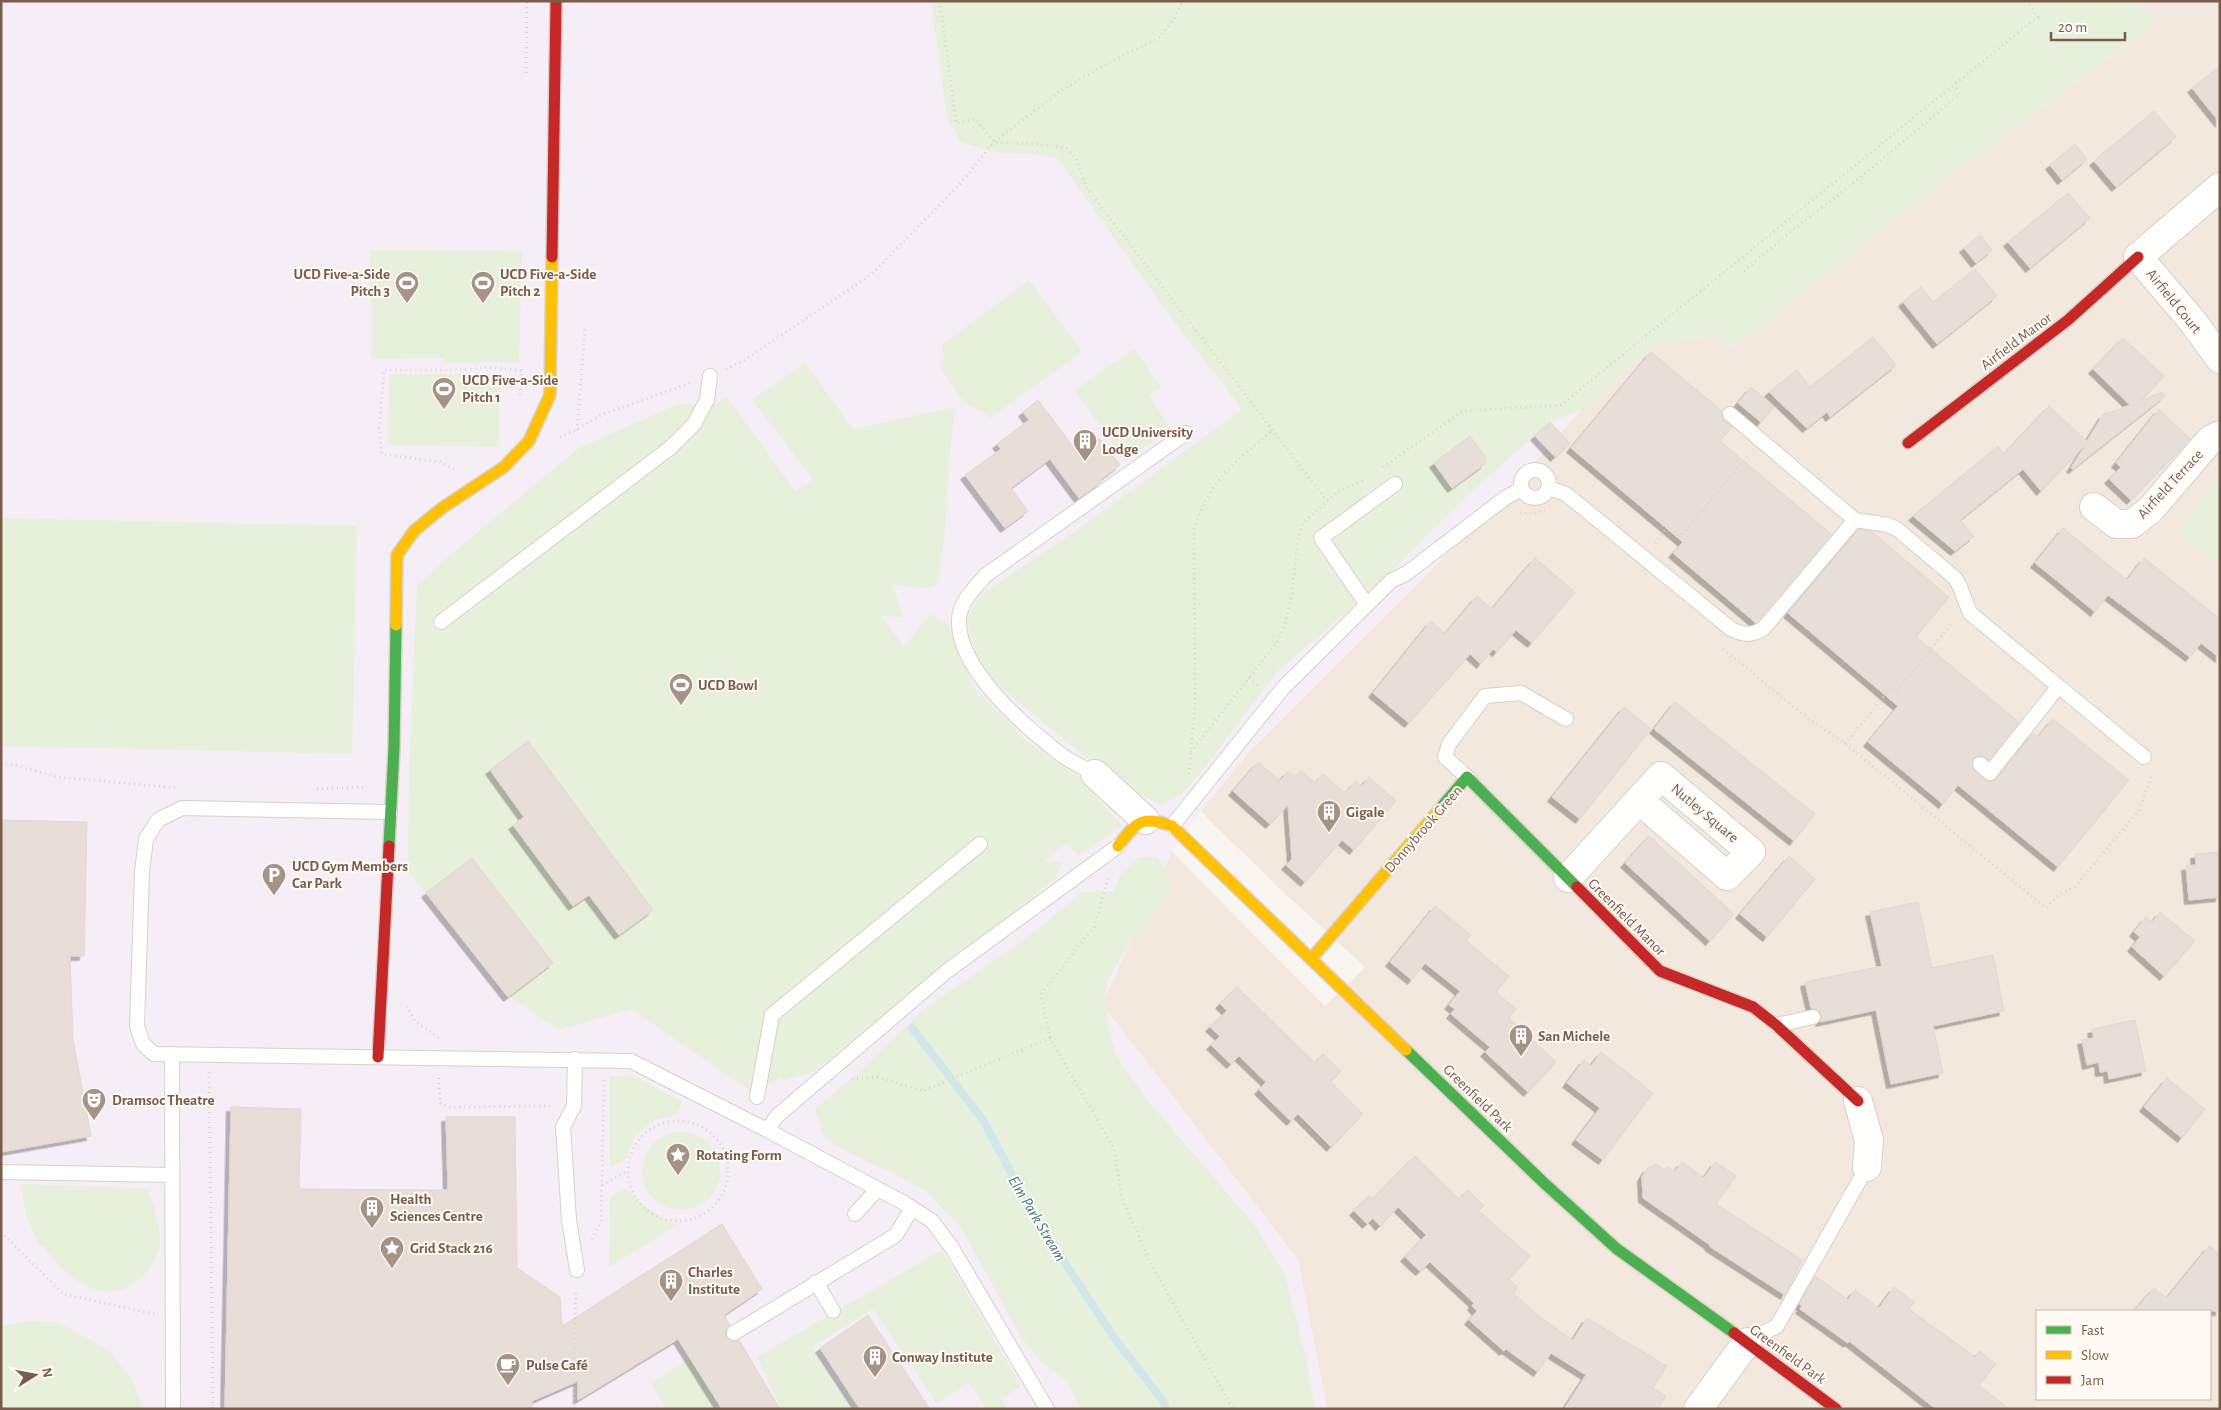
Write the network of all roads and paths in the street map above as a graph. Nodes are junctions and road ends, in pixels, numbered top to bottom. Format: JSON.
{"nodes":[{"id":1,"x":527,"y":1,"type":"edge"},
{"id":2,"x":556,"y":1,"type":"edge"},
{"id":3,"x":940,"y":1,"type":"edge"},
{"id":4,"x":1183,"y":1,"type":"edge"},
{"id":5,"x":2027,"y":1,"type":"edge"},
{"id":6,"x":526,"y":75,"type":"dead end"},
{"id":7,"x":1954,"y":86,"type":"junction"},
{"id":8,"x":994,"y":142,"type":"junction"},
{"id":9,"x":2220,"y":187,"type":"edge"},
{"id":10,"x":2138,"y":257,"type":"junction"},
{"id":11,"x":1744,"y":271,"type":"dead end"},
{"id":12,"x":585,"y":328,"type":"dead end"},
{"id":13,"x":523,"y":357,"type":"dead end"},
{"id":14,"x":2220,"y":359,"type":"edge"},
{"id":15,"x":522,"y":371,"type":"junction"},
{"id":16,"x":710,"y":376,"type":"junction"},
{"id":17,"x":518,"y":400,"type":"dead end"},
{"id":18,"x":626,"y":406,"type":"dead end"},
{"id":19,"x":1730,"y":414,"type":"dead end"},
{"id":20,"x":576,"y":430,"type":"dead end"},
{"id":21,"x":1272,"y":430,"type":"junction"},
{"id":22,"x":1186,"y":433,"type":"dead end"},
{"id":23,"x":2220,"y":436,"type":"edge"},
{"id":24,"x":1761,"y":440,"type":"junction"},
{"id":25,"x":1908,"y":443,"type":"dead end"},
{"id":26,"x":1378,"y":470,"type":"dead end"},
{"id":27,"x":1370,"y":476,"type":"dead end"},
{"id":28,"x":1395,"y":484,"type":"dead end"},
{"id":29,"x":1549,"y":488,"type":"junction"},
{"id":30,"x":1521,"y":489,"type":"junction"},
{"id":31,"x":468,"y":490,"type":"junction"},
{"id":32,"x":1326,"y":500,"type":"junction"},
{"id":33,"x":1551,"y":507,"type":"dead end"},
{"id":34,"x":2094,"y":507,"type":"dead end"},
{"id":35,"x":1514,"y":513,"type":"dead end"},
{"id":36,"x":1855,"y":520,"type":"junction"},
{"id":37,"x":1654,"y":546,"type":"dead end"},
{"id":38,"x":1367,"y":605,"type":"junction"},
{"id":39,"x":1967,"y":606,"type":"junction"},
{"id":40,"x":441,"y":622,"type":"dead end"},
{"id":41,"x":1717,"y":643,"type":"dead end"},
{"id":42,"x":2058,"y":687,"type":"junction"},
{"id":43,"x":1566,"y":719,"type":"dead end"},
{"id":44,"x":1845,"y":744,"type":"junction"},
{"id":45,"x":2144,"y":758,"type":"joint"},
{"id":46,"x":1,"y":764,"type":"edge"},
{"id":47,"x":1980,"y":764,"type":"dead end"},
{"id":48,"x":1095,"y":774,"type":"joint"},
{"id":49,"x":1467,"y":777,"type":"junction"},
{"id":50,"x":367,"y":787,"type":"dead end"},
{"id":51,"x":180,"y":788,"type":"dead end"},
{"id":52,"x":310,"y":789,"type":"dead end"},
{"id":53,"x":1639,"y":800,"type":"dead end"},
{"id":54,"x":390,"y":812,"type":"junction"},
{"id":55,"x":1145,"y":820,"type":"junction"},
{"id":56,"x":1172,"y":826,"type":"junction"},
{"id":57,"x":980,"y":844,"type":"dead end"},
{"id":58,"x":1118,"y":846,"type":"junction"},
{"id":59,"x":1568,"y":878,"type":"junction"},
{"id":60,"x":1312,"y":958,"type":"junction"},
{"id":61,"x":1813,"y":1018,"type":"dead end"},
{"id":62,"x":1776,"y":1025,"type":"junction"},
{"id":63,"x":1050,"y":1038,"type":"junction"},
{"id":64,"x":172,"y":1054,"type":"junction"},
{"id":65,"x":208,"y":1054,"type":"junction"},
{"id":66,"x":378,"y":1057,"type":"junction"},
{"id":67,"x":575,"y":1059,"type":"junction"},
{"id":68,"x":439,"y":1072,"type":"dead end"},
{"id":69,"x":604,"y":1076,"type":"dead end"},
{"id":70,"x":819,"y":1080,"type":"junction"},
{"id":71,"x":757,"y":1097,"type":"dead end"},
{"id":72,"x":1858,"y":1101,"type":"joint"},
{"id":73,"x":574,"y":1106,"type":"junction"},
{"id":74,"x":603,"y":1111,"type":"junction"},
{"id":75,"x":767,"y":1130,"type":"junction"},
{"id":76,"x":1867,"y":1167,"type":"joint"},
{"id":77,"x":628,"y":1171,"type":"junction"},
{"id":78,"x":1,"y":1172,"type":"edge"},
{"id":79,"x":171,"y":1175,"type":"junction"},
{"id":80,"x":602,"y":1185,"type":"junction"},
{"id":81,"x":878,"y":1190,"type":"junction"},
{"id":82,"x":912,"y":1208,"type":"junction"},
{"id":83,"x":855,"y":1214,"type":"dead end"},
{"id":84,"x":1,"y":1232,"type":"edge"},
{"id":85,"x":577,"y":1270,"type":"junction"},
{"id":86,"x":816,"y":1282,"type":"junction"},
{"id":87,"x":833,"y":1311,"type":"dead end"},
{"id":88,"x":173,"y":1318,"type":"junction"},
{"id":89,"x":734,"y":1333,"type":"dead end"},
{"id":90,"x":1747,"y":1342,"type":"junction"},
{"id":91,"x":173,"y":1409,"type":"edge"},
{"id":92,"x":213,"y":1409,"type":"edge"},
{"id":93,"x":573,"y":1409,"type":"edge"},
{"id":94,"x":1047,"y":1409,"type":"edge"},
{"id":95,"x":1233,"y":1409,"type":"edge"},
{"id":96,"x":1698,"y":1409,"type":"edge"},
{"id":97,"x":1836,"y":1409,"type":"edge"}],
"edges":[{"from":1,"to":6,"type":"path"},
{"from":2,"to":31,"type":"street"},
{"from":3,"to":8,"type":"path"},
{"from":4,"to":8,"type":"path"},
{"from":5,"to":7,"type":"path"},
{"from":7,"to":11,"type":"path"},
{"from":7,"to":26,"type":"path"},
{"from":8,"to":16,"type":"path"},
{"from":8,"to":21,"type":"path"},
{"from":9,"to":10,"type":"street","name":"Airfield Court"},
{"from":10,"to":14,"type":"street","name":"Airfield Court"},
{"from":10,"to":25,"type":"street","name":"Airfield Manor"},
{"from":12,"to":20,"type":"path"},
{"from":13,"to":15,"type":"path"},
{"from":15,"to":17,"type":"path"},
{"from":15,"to":31,"type":"path"},
{"from":16,"to":18,"type":"path"},
{"from":16,"to":40,"type":"lane"},
{"from":19,"to":24,"type":"lane"},
{"from":21,"to":32,"type":"path"},
{"from":21,"to":32,"type":"path"},
{"from":22,"to":48,"type":"lane"},
{"from":23,"to":34,"type":"street","name":"Airfield Terrace"},
{"from":24,"to":36,"type":"lane"},
{"from":24,"to":37,"type":"path"},
{"from":27,"to":32,"type":"path"},
{"from":28,"to":38,"type":"lane"},
{"from":29,"to":30,"type":"lane"},
{"from":29,"to":30,"type":"lane"},
{"from":29,"to":36,"type":"lane"},
{"from":30,"to":38,"type":"lane"},
{"from":31,"to":54,"type":"street"},
{"from":33,"to":35,"type":"path"},
{"from":36,"to":39,"type":"lane"},
{"from":38,"to":56,"type":"lane"},
{"from":39,"to":42,"type":"lane"},
{"from":39,"to":44,"type":"path"},
{"from":41,"to":44,"type":"path"},
{"from":42,"to":45,"type":"lane"},
{"from":42,"to":47,"type":"lane"},
{"from":43,"to":49,"type":"lane","name":"Donnybrook Green"},
{"from":44,"to":45,"type":"path"},
{"from":46,"to":51,"type":"path"},
{"from":48,"to":55,"type":"street"},
{"from":49,"to":59,"type":"street","name":"Greenfield Manor"},
{"from":49,"to":60,"type":"street","name":"Donnybrook Green"},
{"from":50,"to":52,"type":"path"},
{"from":53,"to":59,"type":"street"},
{"from":54,"to":64,"type":"lane"},
{"from":54,"to":66,"type":"street"},
{"from":55,"to":56,"type":"street","name":"Greenfield Park"},
{"from":55,"to":58,"type":"street"},
{"from":56,"to":60,"type":"street","name":"Greenfield Park"},
{"from":57,"to":71,"type":"lane"},
{"from":58,"to":63,"type":"path"},
{"from":58,"to":70,"type":"lane"},
{"from":59,"to":62,"type":"street","name":"Greenfield Manor"},
{"from":60,"to":90,"type":"street","name":"Greenfield Park"},
{"from":61,"to":62,"type":"lane"},
{"from":62,"to":72,"type":"street","name":"Greenfield Manor"},
{"from":63,"to":70,"type":"path"},
{"from":63,"to":95,"type":"path"},
{"from":64,"to":65,"type":"lane"},
{"from":64,"to":79,"type":"lane"},
{"from":65,"to":66,"type":"lane"},
{"from":65,"to":92,"type":"path"},
{"from":66,"to":67,"type":"lane"},
{"from":67,"to":73,"type":"lane"},
{"from":67,"to":75,"type":"lane"},
{"from":68,"to":73,"type":"path"},
{"from":69,"to":74,"type":"path"},
{"from":70,"to":75,"type":"lane"},
{"from":72,"to":76,"type":"street"},
{"from":73,"to":74,"type":"path"},
{"from":73,"to":85,"type":"lane"},
{"from":74,"to":80,"type":"path"},
{"from":75,"to":81,"type":"lane"},
{"from":76,"to":90,"type":"lane"},
{"from":77,"to":77,"type":"path"},
{"from":77,"to":80,"type":"path"},
{"from":78,"to":79,"type":"lane"},
{"from":79,"to":88,"type":"lane"},
{"from":80,"to":85,"type":"path"},
{"from":81,"to":82,"type":"lane"},
{"from":81,"to":83,"type":"lane"},
{"from":82,"to":86,"type":"lane"},
{"from":82,"to":94,"type":"lane"},
{"from":84,"to":88,"type":"path"},
{"from":85,"to":93,"type":"path"},
{"from":86,"to":87,"type":"lane"},
{"from":86,"to":89,"type":"lane"},
{"from":88,"to":91,"type":"lane"},
{"from":90,"to":96,"type":"street"},
{"from":90,"to":97,"type":"street","name":"Greenfield Park"}]}
